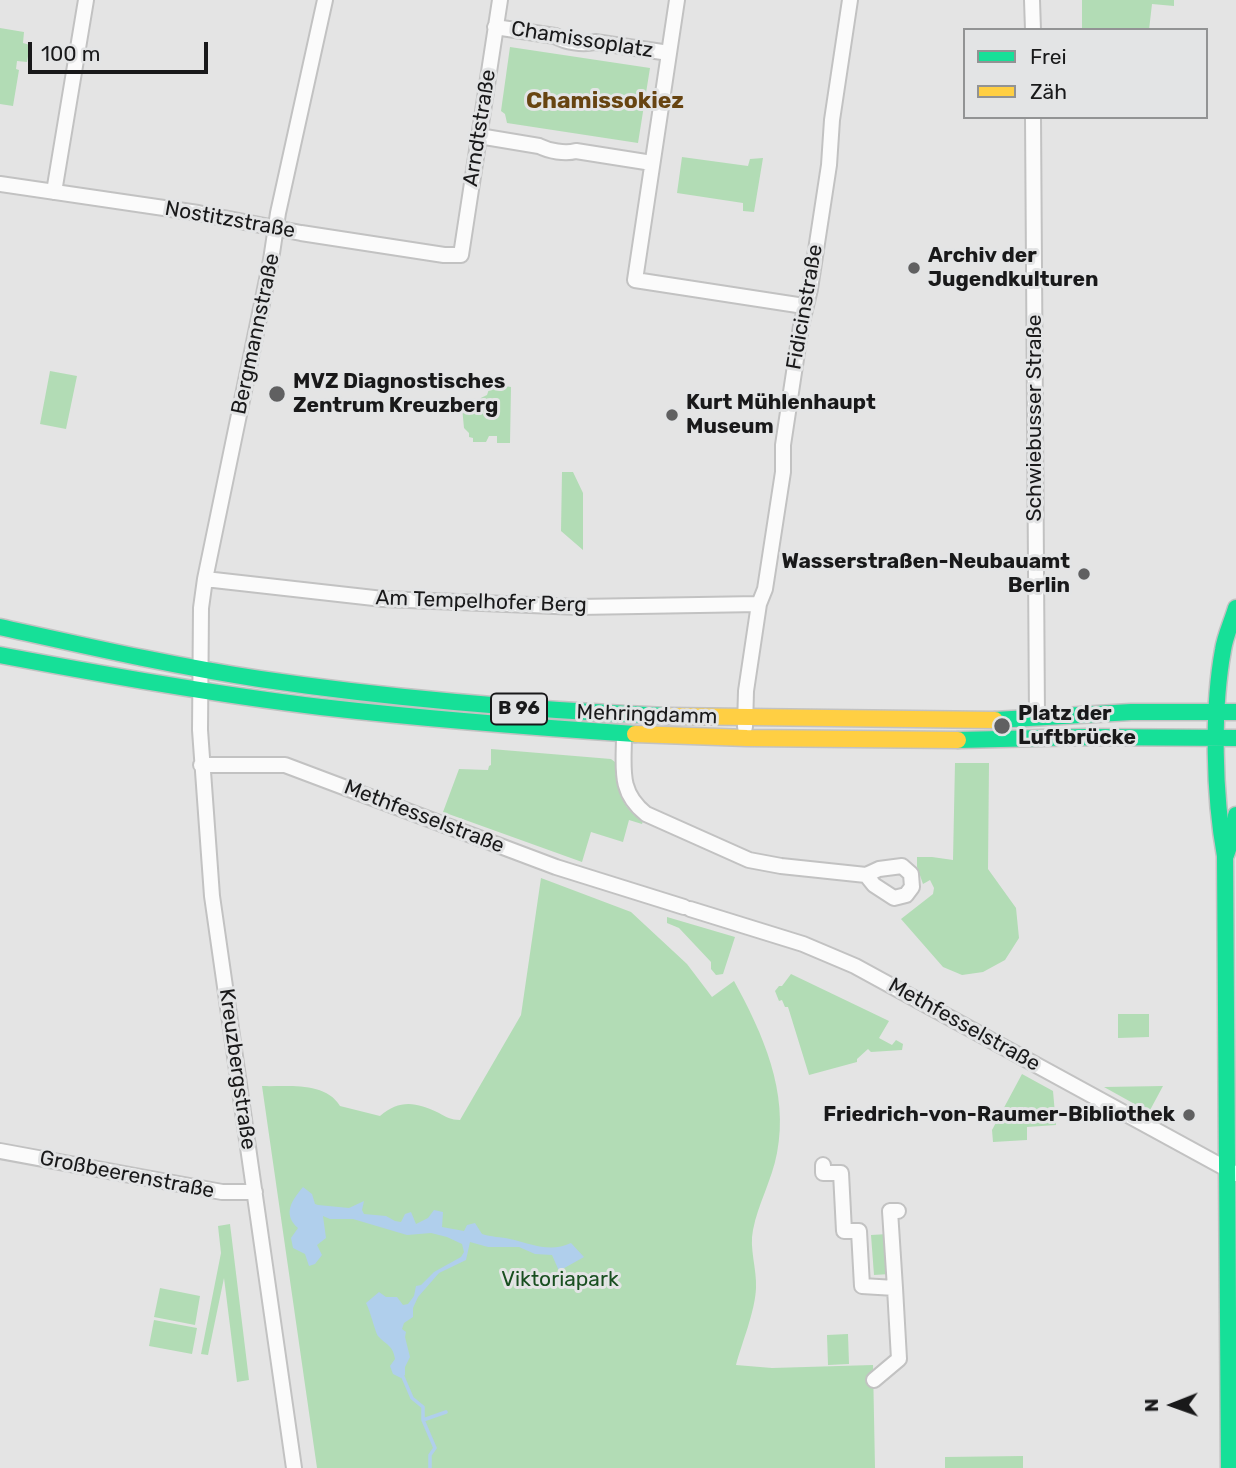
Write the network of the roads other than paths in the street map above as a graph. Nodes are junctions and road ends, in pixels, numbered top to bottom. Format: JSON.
{"nodes":[{"id":1,"x":86,"y":0,"type":"edge"},
{"id":2,"x":324,"y":0,"type":"edge"},
{"id":3,"x":500,"y":0,"type":"edge"},
{"id":4,"x":677,"y":0,"type":"edge"},
{"id":5,"x":850,"y":0,"type":"edge"},
{"id":6,"x":1032,"y":0,"type":"edge"},
{"id":7,"x":495,"y":27,"type":"junction"},
{"id":8,"x":1033,"y":28,"type":"edge"},
{"id":9,"x":669,"y":53,"type":"junction"},
{"id":10,"x":1034,"y":119,"type":"edge"},
{"id":11,"x":479,"y":136,"type":"junction"},
{"id":12,"x":652,"y":163,"type":"junction"},
{"id":13,"x":0,"y":184,"type":"edge"},
{"id":14,"x":54,"y":192,"type":"junction"},
{"id":15,"x":277,"y":227,"type":"junction"},
{"id":16,"x":461,"y":255,"type":"joint"},
{"id":17,"x":804,"y":306,"type":"junction"},
{"id":18,"x":205,"y":579,"type":"junction"},
{"id":19,"x":759,"y":604,"type":"junction"},
{"id":20,"x":1236,"y":608,"type":"edge"},
{"id":21,"x":0,"y":627,"type":"edge"},
{"id":22,"x":0,"y":655,"type":"edge"},
{"id":23,"x":200,"y":669,"type":"junction"},
{"id":24,"x":200,"y":691,"type":"junction"},
{"id":25,"x":1216,"y":712,"type":"junction"},
{"id":26,"x":1236,"y":712,"type":"edge"},
{"id":27,"x":1037,"y":718,"type":"junction"},
{"id":28,"x":745,"y":719,"type":"junction"},
{"id":29,"x":624,"y":735,"type":"junction"},
{"id":30,"x":1037,"y":738,"type":"junction"},
{"id":31,"x":1236,"y":738,"type":"edge"},
{"id":32,"x":745,"y":739,"type":"junction"},
{"id":33,"x":1217,"y":739,"type":"junction"},
{"id":34,"x":201,"y":765,"type":"junction"},
{"id":35,"x":1236,"y":815,"type":"edge"},
{"id":36,"x":1225,"y":856,"type":"junction"},
{"id":37,"x":866,"y":875,"type":"dead end"},
{"id":38,"x":1231,"y":1021,"type":"edge"},
{"id":39,"x":0,"y":1151,"type":"edge"},
{"id":40,"x":823,"y":1165,"type":"dead end"},
{"id":41,"x":1231,"y":1172,"type":"edge"},
{"id":42,"x":254,"y":1192,"type":"junction"},
{"id":43,"x":898,"y":1211,"type":"dead end"},
{"id":44,"x":895,"y":1288,"type":"junction"},
{"id":45,"x":874,"y":1380,"type":"dead end"},
{"id":46,"x":294,"y":1468,"type":"edge"},
{"id":47,"x":1229,"y":1468,"type":"edge"}],
"edges":[{"from":1,"to":14,"type":"street"},
{"from":2,"to":15,"type":"street","name":"Bergmannstraße"},
{"from":3,"to":7,"type":"street","name":"Arndtstraße"},
{"from":4,"to":9,"type":"street"},
{"from":5,"to":17,"type":"street","name":"Fidicinstraße"},
{"from":6,"to":8,"type":"street"},
{"from":7,"to":9,"type":"street","name":"Chamissoplatz"},
{"from":7,"to":11,"type":"street","name":"Arndtstraße"},
{"from":9,"to":12,"type":"street"},
{"from":10,"to":27,"type":"street","name":"Schwiebusser Straße"},
{"from":11,"to":12,"type":"street"},
{"from":11,"to":16,"type":"street","name":"Arndtstraße"},
{"from":12,"to":17,"type":"street"},
{"from":13,"to":14,"type":"street","name":"Nostitzstraße"},
{"from":14,"to":15,"type":"street","name":"Nostitzstraße"},
{"from":15,"to":16,"type":"street","name":"Nostitzstraße"},
{"from":15,"to":18,"type":"street","name":"Bergmannstraße"},
{"from":17,"to":19,"type":"street","name":"Fidicinstraße"},
{"from":18,"to":19,"type":"street","name":"Am Tempelhofer Berg"},
{"from":18,"to":23,"type":"street","name":"Bergmannstraße"},
{"from":19,"to":28,"type":"street","name":"Fidicinstraße"},
{"from":20,"to":25,"type":"main road"},
{"from":21,"to":23,"type":"main road","name":"Mehringdamm","number":"B 96"},
{"from":22,"to":24,"type":"main road","name":"Mehringdamm","number":"B 96"},
{"from":23,"to":24,"type":"street","name":"Kreuzbergstraße"},
{"from":23,"to":28,"type":"main road","name":"Mehringdamm","number":"B 96"},
{"from":24,"to":29,"type":"main road","name":"Mehringdamm","number":"B 96"},
{"from":24,"to":34,"type":"street","name":"Kreuzbergstraße"},
{"from":25,"to":26,"type":"main road","number":"B 96"},
{"from":25,"to":27,"type":"main road","name":"Mehringdamm","number":"B 96"},
{"from":25,"to":33,"type":"main road"},
{"from":27,"to":28,"type":"main road","name":"Mehringdamm","number":"B 96"},
{"from":27,"to":30,"type":"main road"},
{"from":28,"to":32,"type":"street","name":"Fidicinstraße"},
{"from":29,"to":32,"type":"main road","name":"Mehringdamm","number":"B 96"},
{"from":29,"to":37,"type":"street"},
{"from":30,"to":32,"type":"main road","name":"Mehringdamm","number":"B 96"},
{"from":30,"to":33,"type":"main road","name":"Mehringdamm","number":"B 96"},
{"from":31,"to":33,"type":"main road","number":"B 96"},
{"from":33,"to":36,"type":"main road"},
{"from":34,"to":41,"type":"street","name":"Methfesselstraße"},
{"from":34,"to":42,"type":"street","name":"Kreuzbergstraße"},
{"from":35,"to":36,"type":"main road"},
{"from":36,"to":38,"type":"main road"},
{"from":38,"to":41,"type":"main road"},
{"from":39,"to":42,"type":"street","name":"Großbeerenstraße"},
{"from":40,"to":44,"type":"street"},
{"from":41,"to":47,"type":"main road"},
{"from":42,"to":46,"type":"street","name":"Kreuzbergstraße"},
{"from":43,"to":44,"type":"street"},
{"from":44,"to":45,"type":"street"}]}
